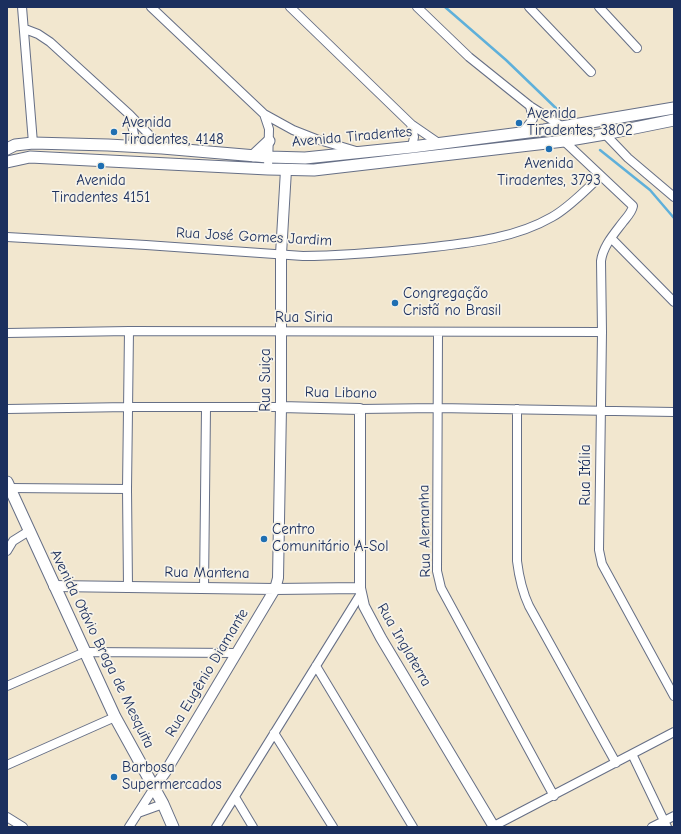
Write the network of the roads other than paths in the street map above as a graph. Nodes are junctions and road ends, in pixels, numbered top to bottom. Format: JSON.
{"nodes":[{"id":1,"x":22,"y":7,"type":"edge"},
{"id":2,"x":151,"y":7,"type":"edge"},
{"id":3,"x":290,"y":7,"type":"edge"},
{"id":4,"x":417,"y":7,"type":"edge"},
{"id":5,"x":529,"y":7,"type":"edge"},
{"id":6,"x":599,"y":7,"type":"edge"},
{"id":7,"x":25,"y":29,"type":"junction"},
{"id":8,"x":636,"y":48,"type":"dead end"},
{"id":9,"x":591,"y":72,"type":"dead end"},
{"id":10,"x":530,"y":106,"type":"junction"},
{"id":11,"x":674,"y":108,"type":"edge"},
{"id":12,"x":264,"y":114,"type":"junction"},
{"id":13,"x":130,"y":115,"type":"junction"},
{"id":14,"x":674,"y":120,"type":"edge"},
{"id":15,"x":411,"y":124,"type":"junction"},
{"id":16,"x":563,"y":127,"type":"junction"},
{"id":17,"x":522,"y":133,"type":"junction"},
{"id":18,"x":605,"y":134,"type":"junction"},
{"id":19,"x":269,"y":141,"type":"junction"},
{"id":20,"x":564,"y":141,"type":"junction"},
{"id":21,"x":33,"y":143,"type":"junction"},
{"id":22,"x":440,"y":144,"type":"junction"},
{"id":23,"x":132,"y":146,"type":"junction"},
{"id":24,"x":412,"y":147,"type":"junction"},
{"id":25,"x":162,"y":148,"type":"junction"},
{"id":26,"x":7,"y":149,"type":"edge"},
{"id":27,"x":359,"y":152,"type":"junction"},
{"id":28,"x":253,"y":156,"type":"junction"},
{"id":29,"x":268,"y":157,"type":"junction"},
{"id":30,"x":7,"y":162,"type":"edge"},
{"id":31,"x":268,"y":170,"type":"junction"},
{"id":32,"x":286,"y":170,"type":"junction"},
{"id":33,"x":600,"y":176,"type":"junction"},
{"id":34,"x":674,"y":197,"type":"edge"},
{"id":35,"x":7,"y":237,"type":"edge"},
{"id":36,"x":611,"y":238,"type":"junction"},
{"id":37,"x":281,"y":254,"type":"junction"},
{"id":38,"x":674,"y":302,"type":"edge"},
{"id":39,"x":128,"y":332,"type":"junction"},
{"id":40,"x":281,"y":332,"type":"junction"},
{"id":41,"x":602,"y":332,"type":"junction"},
{"id":42,"x":7,"y":333,"type":"edge"},
{"id":43,"x":438,"y":333,"type":"junction"},
{"id":44,"x":128,"y":407,"type":"junction"},
{"id":45,"x":281,"y":407,"type":"junction"},
{"id":46,"x":206,"y":408,"type":"junction"},
{"id":47,"x":437,"y":408,"type":"junction"},
{"id":48,"x":7,"y":409,"type":"edge"},
{"id":49,"x":360,"y":409,"type":"junction"},
{"id":50,"x":517,"y":409,"type":"junction"},
{"id":51,"x":600,"y":411,"type":"junction"},
{"id":52,"x":674,"y":412,"type":"edge"},
{"id":53,"x":8,"y":485,"type":"edge"},
{"id":54,"x":127,"y":489,"type":"junction"},
{"id":55,"x":29,"y":531,"type":"junction"},
{"id":56,"x":7,"y":551,"type":"edge"},
{"id":57,"x":54,"y":586,"type":"junction"},
{"id":58,"x":128,"y":588,"type":"junction"},
{"id":59,"x":204,"y":588,"type":"junction"},
{"id":60,"x":275,"y":589,"type":"junction"},
{"id":61,"x":360,"y":591,"type":"junction"},
{"id":62,"x":85,"y":652,"type":"junction"},
{"id":63,"x":236,"y":652,"type":"junction"},
{"id":64,"x":316,"y":666,"type":"junction"},
{"id":65,"x":7,"y":686,"type":"edge"},
{"id":66,"x":674,"y":696,"type":"edge"},
{"id":67,"x":115,"y":717,"type":"junction"},
{"id":68,"x":674,"y":732,"type":"edge"},
{"id":69,"x":274,"y":734,"type":"junction"},
{"id":70,"x":632,"y":754,"type":"junction"},
{"id":71,"x":616,"y":763,"type":"junction"},
{"id":72,"x":7,"y":765,"type":"edge"},
{"id":73,"x":154,"y":788,"type":"junction"},
{"id":74,"x":554,"y":796,"type":"junction"},
{"id":75,"x":235,"y":797,"type":"junction"},
{"id":76,"x":162,"y":804,"type":"junction"},
{"id":77,"x":138,"y":813,"type":"junction"},
{"id":78,"x":674,"y":816,"type":"edge"},
{"id":79,"x":7,"y":817,"type":"edge"},
{"id":80,"x":665,"y":824,"type":"edge"},
{"id":81,"x":23,"y":827,"type":"edge"},
{"id":82,"x":128,"y":827,"type":"edge"},
{"id":83,"x":174,"y":827,"type":"edge"},
{"id":84,"x":216,"y":827,"type":"edge"},
{"id":85,"x":253,"y":827,"type":"edge"},
{"id":86,"x":333,"y":827,"type":"edge"},
{"id":87,"x":412,"y":827,"type":"edge"},
{"id":88,"x":493,"y":827,"type":"edge"},
{"id":89,"x":652,"y":827,"type":"edge"}],
"edges":[{"from":1,"to":7,"type":"street"},
{"from":2,"to":12,"type":"street"},
{"from":3,"to":15,"type":"street"},
{"from":4,"to":10,"type":"street"},
{"from":5,"to":9,"type":"street"},
{"from":6,"to":8,"type":"street"},
{"from":7,"to":13,"type":"street"},
{"from":7,"to":21,"type":"street"},
{"from":10,"to":16,"type":"street"},
{"from":10,"to":17,"type":"street"},
{"from":11,"to":16,"type":"main road","name":"Avenida Tiradentes"},
{"from":12,"to":19,"type":"street"},
{"from":12,"to":27,"type":"street"},
{"from":13,"to":23,"type":"street"},
{"from":13,"to":25,"type":"street"},
{"from":14,"to":18,"type":"main road","name":"Avenida Tiradentes"},
{"from":15,"to":22,"type":"street"},
{"from":15,"to":24,"type":"street"},
{"from":16,"to":17,"type":"main road","name":"Avenida Tiradentes"},
{"from":17,"to":22,"type":"main road","name":"Avenida Tiradentes"},
{"from":18,"to":20,"type":"main road","name":"Avenida Tiradentes"},
{"from":18,"to":34,"type":"street"},
{"from":19,"to":28,"type":"main road"},
{"from":19,"to":29,"type":"street"},
{"from":20,"to":32,"type":"main road","name":"Avenida Tiradentes"},
{"from":20,"to":33,"type":"street"},
{"from":21,"to":23,"type":"main road","name":"Avenida Tiradentes"},
{"from":21,"to":26,"type":"main road","name":"Avenida Tiradentes"},
{"from":22,"to":24,"type":"main road","name":"Avenida Tiradentes"},
{"from":23,"to":25,"type":"main road","name":"Avenida Tiradentes"},
{"from":24,"to":27,"type":"main road","name":"Avenida Tiradentes"},
{"from":25,"to":28,"type":"main road","name":"Avenida Tiradentes"},
{"from":27,"to":29,"type":"main road","name":"Avenida Tiradentes"},
{"from":28,"to":29,"type":"main road","name":"Avenida Tiradentes"},
{"from":29,"to":31,"type":"street"},
{"from":30,"to":31,"type":"main road","name":"Avenida Tiradentes"},
{"from":31,"to":32,"type":"main road","name":"Avenida Tiradentes"},
{"from":32,"to":37,"type":"street","name":"Rua Suiça"},
{"from":33,"to":36,"type":"street","name":"Rua Itália"},
{"from":33,"to":37,"type":"street","name":"Rua José Gomes Jardim"},
{"from":35,"to":37,"type":"street","name":"Rua José Gomes Jardim"},
{"from":36,"to":38,"type":"street"},
{"from":36,"to":41,"type":"street","name":"Rua Itália"},
{"from":37,"to":40,"type":"street","name":"Rua Suiça"},
{"from":39,"to":40,"type":"street","name":"Rua Siria"},
{"from":39,"to":42,"type":"street","name":"Rua Siria"},
{"from":39,"to":44,"type":"street"},
{"from":40,"to":43,"type":"street","name":"Rua Siria"},
{"from":40,"to":45,"type":"street","name":"Rua Suiça"},
{"from":41,"to":43,"type":"street","name":"Rua Siria"},
{"from":41,"to":51,"type":"street","name":"Rua Itália"},
{"from":43,"to":47,"type":"street","name":"Rua Alemanha"},
{"from":44,"to":46,"type":"street","name":"Rua Libano"},
{"from":44,"to":48,"type":"street","name":"Rua Libano"},
{"from":44,"to":54,"type":"street"},
{"from":45,"to":46,"type":"street","name":"Rua Libano"},
{"from":45,"to":49,"type":"street","name":"Rua Libano"},
{"from":45,"to":60,"type":"street","name":"Rua Suiça"},
{"from":46,"to":59,"type":"street"},
{"from":47,"to":49,"type":"street","name":"Rua Libano"},
{"from":47,"to":50,"type":"street","name":"Rua Libano"},
{"from":47,"to":74,"type":"street","name":"Rua Alemanha"},
{"from":49,"to":61,"type":"street","name":"Rua Inglaterra"},
{"from":50,"to":51,"type":"street","name":"Rua Libano"},
{"from":50,"to":71,"type":"street"},
{"from":51,"to":52,"type":"street","name":"Rua Libano"},
{"from":51,"to":66,"type":"street","name":"Rua Itália"},
{"from":53,"to":54,"type":"street"},
{"from":53,"to":55,"type":"main road","name":"Avenida Otávio Braga de Mesquita"},
{"from":54,"to":58,"type":"street"},
{"from":55,"to":56,"type":"street"},
{"from":55,"to":57,"type":"main road","name":"Avenida Otávio Braga de Mesquita"},
{"from":57,"to":58,"type":"street","name":"Rua Mantena"},
{"from":57,"to":62,"type":"main road","name":"Avenida Otávio Braga de Mesquita"},
{"from":58,"to":59,"type":"street","name":"Rua Mantena"},
{"from":59,"to":60,"type":"street","name":"Rua Mantena"},
{"from":60,"to":61,"type":"street","name":"Rua Mantena"},
{"from":60,"to":63,"type":"street","name":"Rua Eugênio Diamante"},
{"from":61,"to":64,"type":"street"},
{"from":61,"to":88,"type":"street","name":"Rua Inglaterra"},
{"from":62,"to":63,"type":"street"},
{"from":62,"to":65,"type":"street"},
{"from":62,"to":67,"type":"main road","name":"Avenida Otávio Braga de Mesquita"},
{"from":63,"to":73,"type":"street","name":"Rua Eugênio Diamante"},
{"from":64,"to":69,"type":"street"},
{"from":64,"to":87,"type":"street"},
{"from":67,"to":72,"type":"street"},
{"from":67,"to":73,"type":"main road","name":"Avenida Otávio Braga de Mesquita"},
{"from":68,"to":70,"type":"street"},
{"from":69,"to":75,"type":"street"},
{"from":69,"to":86,"type":"street"},
{"from":70,"to":71,"type":"street"},
{"from":70,"to":80,"type":"street"},
{"from":71,"to":74,"type":"street"},
{"from":73,"to":76,"type":"main road","name":"Avenida Otávio Braga de Mesquita"},
{"from":73,"to":77,"type":"street","name":"Rua Eugênio Diamante"},
{"from":74,"to":88,"type":"street"},
{"from":75,"to":84,"type":"street"},
{"from":75,"to":85,"type":"street"},
{"from":76,"to":77,"type":"street"},
{"from":76,"to":83,"type":"main road","name":"Avenida Otávio Braga de Mesquita"},
{"from":77,"to":82,"type":"street","name":"Rua Eugênio Diamante"},
{"from":78,"to":80,"type":"street"},
{"from":79,"to":81,"type":"street"},
{"from":80,"to":89,"type":"street"}]}
